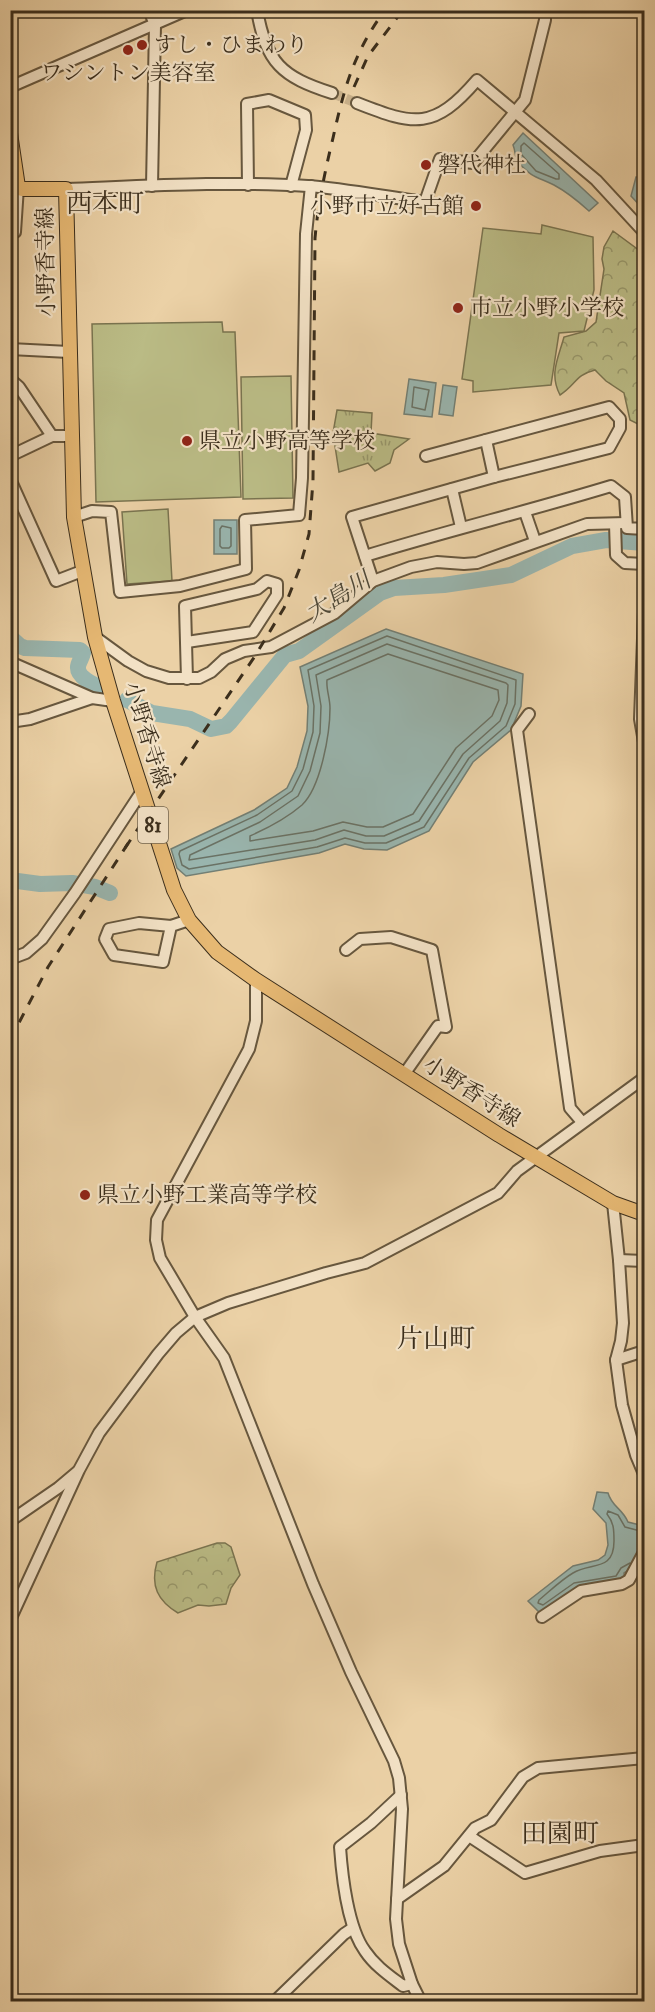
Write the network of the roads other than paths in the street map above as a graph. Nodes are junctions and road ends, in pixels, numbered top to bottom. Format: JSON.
{"nodes":[{"id":1,"x":149,"y":10,"type":"edge"},
{"id":2,"x":187,"y":10,"type":"edge"},
{"id":3,"x":256,"y":10,"type":"edge"},
{"id":4,"x":545,"y":10,"type":"edge"},
{"id":5,"x":155,"y":25,"type":"junction"},
{"id":6,"x":10,"y":87,"type":"edge"},
{"id":7,"x":332,"y":93,"type":"tunnel mouth"},
{"id":8,"x":357,"y":103,"type":"tunnel mouth"},
{"id":9,"x":515,"y":110,"type":"junction"},
{"id":10,"x":10,"y":133,"type":"edge"},
{"id":11,"x":11,"y":155,"type":"edge"},
{"id":12,"x":248,"y":185,"type":"junction"},
{"id":13,"x":152,"y":186,"type":"junction"},
{"id":14,"x":291,"y":186,"type":"junction"},
{"id":15,"x":311,"y":186,"type":"junction"},
{"id":16,"x":18,"y":187,"type":"junction"},
{"id":17,"x":66,"y":189,"type":"junction"},
{"id":18,"x":645,"y":232,"type":"edge"},
{"id":19,"x":10,"y":234,"type":"edge"},
{"id":20,"x":10,"y":349,"type":"edge"},
{"id":21,"x":69,"y":352,"type":"junction"},
{"id":22,"x":10,"y":380,"type":"edge"},
{"id":23,"x":52,"y":436,"type":"junction"},
{"id":24,"x":71,"y":436,"type":"junction"},
{"id":25,"x":486,"y":440,"type":"junction"},
{"id":26,"x":10,"y":456,"type":"edge"},
{"id":27,"x":426,"y":456,"type":"dead end"},
{"id":28,"x":494,"y":477,"type":"junction"},
{"id":29,"x":10,"y":478,"type":"edge"},
{"id":30,"x":452,"y":489,"type":"junction"},
{"id":31,"x":525,"y":512,"type":"junction"},
{"id":32,"x":74,"y":517,"type":"junction"},
{"id":33,"x":620,"y":524,"type":"junction"},
{"id":34,"x":461,"y":527,"type":"junction"},
{"id":35,"x":645,"y":530,"type":"edge"},
{"id":36,"x":535,"y":541,"type":"junction"},
{"id":37,"x":364,"y":556,"type":"junction"},
{"id":38,"x":645,"y":564,"type":"edge"},
{"id":39,"x":82,"y":571,"type":"junction"},
{"id":40,"x":373,"y":582,"type":"junction"},
{"id":41,"x":645,"y":612,"type":"edge"},
{"id":42,"x":95,"y":637,"type":"junction"},
{"id":43,"x":644,"y":641,"type":"edge"},
{"id":44,"x":187,"y":642,"type":"junction"},
{"id":45,"x":10,"y":662,"type":"edge"},
{"id":46,"x":187,"y":679,"type":"junction"},
{"id":47,"x":92,"y":698,"type":"junction"},
{"id":48,"x":113,"y":701,"type":"junction"},
{"id":49,"x":529,"y":714,"type":"dead end"},
{"id":50,"x":10,"y":722,"type":"edge"},
{"id":51,"x":645,"y":742,"type":"edge"},
{"id":52,"x":142,"y":791,"type":"junction"},
{"id":53,"x":189,"y":920,"type":"junction"},
{"id":54,"x":171,"y":926,"type":"junction"},
{"id":55,"x":346,"y":950,"type":"dead end"},
{"id":56,"x":10,"y":959,"type":"edge"},
{"id":57,"x":256,"y":980,"type":"junction"},
{"id":58,"x":405,"y":1073,"type":"junction"},
{"id":59,"x":645,"y":1078,"type":"edge"},
{"id":60,"x":582,"y":1122,"type":"junction"},
{"id":61,"x":535,"y":1157,"type":"junction"},
{"id":62,"x":613,"y":1203,"type":"junction"},
{"id":63,"x":645,"y":1214,"type":"edge"},
{"id":64,"x":620,"y":1260,"type":"junction"},
{"id":65,"x":645,"y":1261,"type":"edge"},
{"id":66,"x":195,"y":1317,"type":"junction"},
{"id":67,"x":645,"y":1351,"type":"edge"},
{"id":68,"x":616,"y":1360,"type":"junction"},
{"id":69,"x":79,"y":1470,"type":"junction"},
{"id":70,"x":645,"y":1474,"type":"edge"},
{"id":71,"x":10,"y":1521,"type":"edge"},
{"id":72,"x":645,"y":1552,"type":"edge"},
{"id":73,"x":542,"y":1617,"type":"dead end"},
{"id":74,"x":10,"y":1620,"type":"edge"},
{"id":75,"x":645,"y":1758,"type":"edge"},
{"id":76,"x":401,"y":1794,"type":"junction"},
{"id":77,"x":469,"y":1836,"type":"junction"},
{"id":78,"x":645,"y":1845,"type":"edge"},
{"id":79,"x":397,"y":1899,"type":"junction"},
{"id":80,"x":353,"y":1928,"type":"junction"},
{"id":81,"x":412,"y":1984,"type":"junction"},
{"id":82,"x":274,"y":2001,"type":"edge"},
{"id":83,"x":421,"y":2001,"type":"edge"}],
"edges":[{"from":1,"to":5,"type":"street"},
{"from":2,"to":5,"type":"street"},
{"from":3,"to":7,"type":"street"},
{"from":4,"to":9,"type":"street"},
{"from":5,"to":6,"type":"street"},
{"from":5,"to":13,"type":"street"},
{"from":8,"to":9,"type":"street"},
{"from":9,"to":15,"type":"street"},
{"from":9,"to":18,"type":"street"},
{"from":10,"to":11,"type":"main road","name":"小野香寺線"},
{"from":11,"to":16,"type":"main road","name":"小野香寺線"},
{"from":12,"to":13,"type":"street"},
{"from":12,"to":14,"type":"street"},
{"from":12,"to":14,"type":"street"},
{"from":13,"to":17,"type":"street"},
{"from":14,"to":15,"type":"street"},
{"from":15,"to":32,"type":"street"},
{"from":16,"to":17,"type":"main road","name":"小野香寺線"},
{"from":16,"to":19,"type":"street"},
{"from":17,"to":21,"type":"main road","name":"小野香寺線","number":"81"},
{"from":20,"to":21,"type":"street"},
{"from":21,"to":24,"type":"main road","name":"小野香寺線","number":"81"},
{"from":22,"to":23,"type":"street"},
{"from":23,"to":24,"type":"street"},
{"from":23,"to":26,"type":"street"},
{"from":24,"to":32,"type":"main road","name":"小野香寺線","number":"81"},
{"from":25,"to":27,"type":"street"},
{"from":25,"to":28,"type":"street"},
{"from":25,"to":28,"type":"street"},
{"from":28,"to":30,"type":"street"},
{"from":29,"to":39,"type":"street"},
{"from":30,"to":34,"type":"street"},
{"from":30,"to":37,"type":"street"},
{"from":31,"to":33,"type":"street"},
{"from":31,"to":34,"type":"street"},
{"from":31,"to":36,"type":"street"},
{"from":32,"to":39,"type":"main road","name":"小野香寺線","number":"81"},
{"from":33,"to":35,"type":"street"},
{"from":33,"to":36,"type":"street"},
{"from":33,"to":38,"type":"street"},
{"from":34,"to":37,"type":"street"},
{"from":36,"to":40,"type":"street"},
{"from":37,"to":40,"type":"street"},
{"from":39,"to":42,"type":"main road","name":"小野香寺線","number":"81"},
{"from":40,"to":46,"type":"street"},
{"from":41,"to":43,"type":"street"},
{"from":42,"to":46,"type":"street"},
{"from":42,"to":48,"type":"main road","name":"小野香寺線","number":"81"},
{"from":43,"to":51,"type":"street"},
{"from":44,"to":44,"type":"street"},
{"from":44,"to":46,"type":"street"},
{"from":45,"to":47,"type":"street"},
{"from":47,"to":48,"type":"street"},
{"from":47,"to":50,"type":"street"},
{"from":48,"to":52,"type":"main road","name":"小野香寺線","number":"81"},
{"from":49,"to":60,"type":"street"},
{"from":52,"to":53,"type":"main road","name":"小野香寺線","number":"81"},
{"from":52,"to":56,"type":"street"},
{"from":53,"to":54,"type":"street"},
{"from":53,"to":57,"type":"main road","name":"小野香寺線","number":"81"},
{"from":54,"to":54,"type":"street"},
{"from":55,"to":58,"type":"street"},
{"from":57,"to":58,"type":"main road","name":"小野香寺線","number":"81"},
{"from":57,"to":66,"type":"street"},
{"from":58,"to":61,"type":"main road","name":"小野香寺線","number":"81"},
{"from":59,"to":60,"type":"street"},
{"from":60,"to":61,"type":"street"},
{"from":61,"to":62,"type":"main road","name":"小野香寺線","number":"81"},
{"from":61,"to":66,"type":"street"},
{"from":62,"to":63,"type":"main road","name":"小野香寺線","number":"81"},
{"from":62,"to":64,"type":"street"},
{"from":64,"to":65,"type":"street"},
{"from":64,"to":68,"type":"street"},
{"from":66,"to":69,"type":"street"},
{"from":66,"to":76,"type":"street"},
{"from":67,"to":68,"type":"street"},
{"from":68,"to":70,"type":"street"},
{"from":69,"to":71,"type":"street"},
{"from":69,"to":74,"type":"street"},
{"from":72,"to":73,"type":"street"},
{"from":75,"to":77,"type":"street"},
{"from":76,"to":79,"type":"street"},
{"from":76,"to":80,"type":"street"},
{"from":77,"to":78,"type":"street"},
{"from":77,"to":79,"type":"street"},
{"from":79,"to":81,"type":"street"},
{"from":80,"to":81,"type":"street"},
{"from":80,"to":82,"type":"street"},
{"from":81,"to":83,"type":"street"}]}
